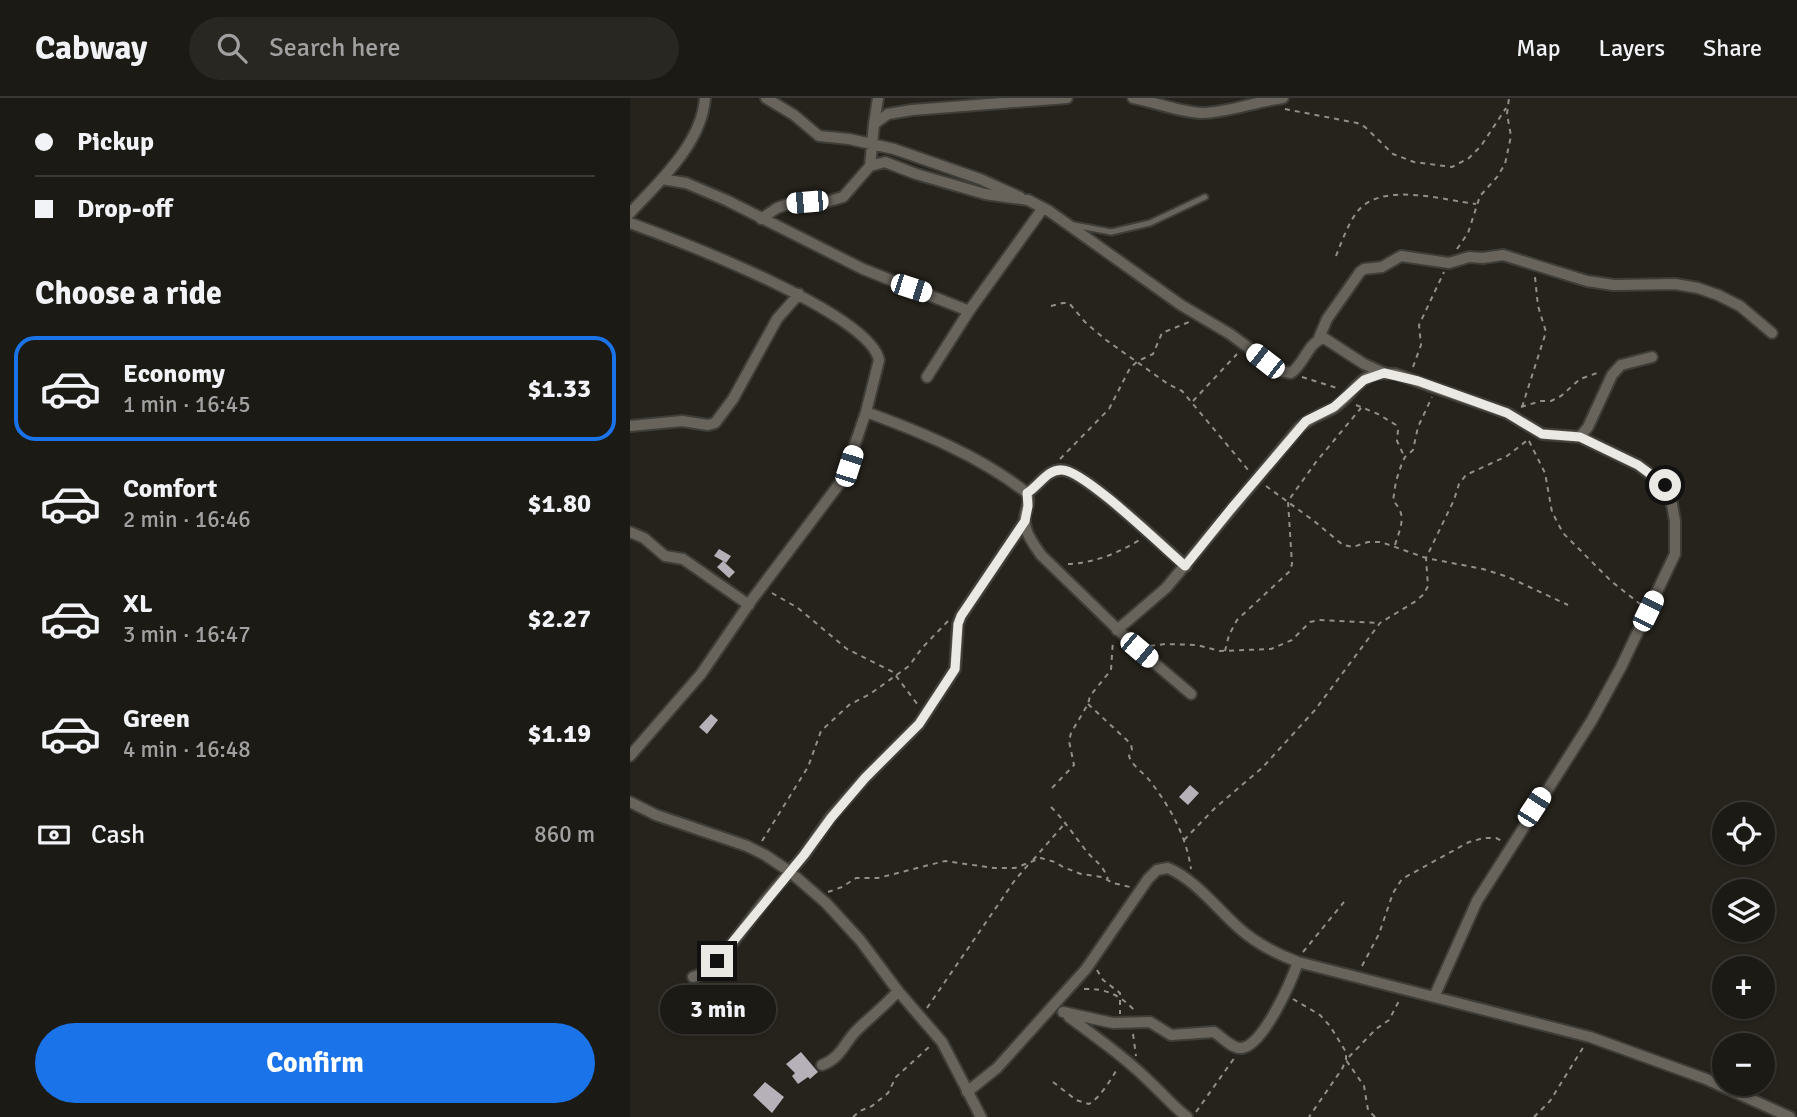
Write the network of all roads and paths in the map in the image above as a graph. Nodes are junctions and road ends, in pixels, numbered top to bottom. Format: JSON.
{"nodes":[{"id":1,"x":705,"y":98,"type":"edge"},
{"id":2,"x":766,"y":98,"type":"edge"},
{"id":3,"x":878,"y":98,"type":"edge"},
{"id":4,"x":1067,"y":98,"type":"edge"},
{"id":5,"x":1133,"y":98,"type":"edge"},
{"id":6,"x":1510,"y":98,"type":"edge"},
{"id":7,"x":1285,"y":104,"type":"edge"},
{"id":8,"x":1508,"y":105,"type":"junction"},
{"id":9,"x":874,"y":124,"type":"junction"},
{"id":10,"x":872,"y":145,"type":"junction"},
{"id":11,"x":870,"y":166,"type":"junction"},
{"id":12,"x":662,"y":179,"type":"junction"},
{"id":13,"x":645,"y":197,"type":"junction"},
{"id":14,"x":1205,"y":197,"type":"dead end"},
{"id":15,"x":1022,"y":198,"type":"junction"},
{"id":16,"x":630,"y":203,"type":"edge"},
{"id":17,"x":1478,"y":204,"type":"junction"},
{"id":18,"x":1043,"y":208,"type":"junction"},
{"id":19,"x":630,"y":213,"type":"edge"},
{"id":20,"x":761,"y":219,"type":"junction"},
{"id":21,"x":630,"y":223,"type":"edge"},
{"id":22,"x":1067,"y":224,"type":"junction"},
{"id":23,"x":1336,"y":256,"type":"dead end"},
{"id":24,"x":1449,"y":263,"type":"junction"},
{"id":25,"x":1539,"y":267,"type":"junction"},
{"id":26,"x":799,"y":294,"type":"junction"},
{"id":27,"x":1051,"y":306,"type":"dead end"},
{"id":28,"x":969,"y":311,"type":"junction"},
{"id":29,"x":1202,"y":318,"type":"junction"},
{"id":30,"x":1772,"y":333,"type":"dead end"},
{"id":31,"x":1319,"y":338,"type":"junction"},
{"id":32,"x":1245,"y":346,"type":"junction"},
{"id":33,"x":1652,"y":357,"type":"dead end"},
{"id":34,"x":1138,"y":361,"type":"junction"},
{"id":35,"x":1604,"y":371,"type":"dead end"},
{"id":36,"x":1291,"y":373,"type":"junction"},
{"id":37,"x":1384,"y":373,"type":"junction"},
{"id":38,"x":927,"y":377,"type":"dead end"},
{"id":39,"x":1411,"y":379,"type":"junction"},
{"id":40,"x":1434,"y":386,"type":"junction"},
{"id":41,"x":1346,"y":395,"type":"junction"},
{"id":42,"x":1192,"y":401,"type":"junction"},
{"id":43,"x":1522,"y":407,"type":"junction"},
{"id":44,"x":1361,"y":408,"type":"junction"},
{"id":45,"x":866,"y":412,"type":"junction"},
{"id":46,"x":1507,"y":413,"type":"junction"},
{"id":47,"x":630,"y":426,"type":"edge"},
{"id":48,"x":1580,"y":437,"type":"junction"},
{"id":49,"x":1405,"y":457,"type":"junction"},
{"id":50,"x":1051,"y":472,"type":"junction"},
{"id":51,"x":1256,"y":480,"type":"junction"},
{"id":52,"x":1027,"y":493,"type":"junction"},
{"id":53,"x":1288,"y":501,"type":"junction"},
{"id":54,"x":1025,"y":521,"type":"junction"},
{"id":55,"x":630,"y":532,"type":"edge"},
{"id":56,"x":1149,"y":534,"type":"junction"},
{"id":57,"x":1394,"y":546,"type":"junction"},
{"id":58,"x":1426,"y":558,"type":"junction"},
{"id":59,"x":1050,"y":564,"type":"junction"},
{"id":60,"x":1185,"y":566,"type":"junction"},
{"id":61,"x":763,"y":586,"type":"junction"},
{"id":62,"x":749,"y":605,"type":"junction"},
{"id":63,"x":1568,"y":605,"type":"dead end"},
{"id":64,"x":965,"y":610,"type":"junction"},
{"id":65,"x":1648,"y":611,"type":"junction"},
{"id":66,"x":1380,"y":623,"type":"junction"},
{"id":67,"x":1116,"y":629,"type":"junction"},
{"id":68,"x":1139,"y":650,"type":"junction"},
{"id":69,"x":1225,"y":651,"type":"junction"},
{"id":70,"x":896,"y":675,"type":"junction"},
{"id":71,"x":1191,"y":694,"type":"dead end"},
{"id":72,"x":1088,"y":704,"type":"junction"},
{"id":73,"x":924,"y":715,"type":"junction"},
{"id":74,"x":630,"y":756,"type":"edge"},
{"id":75,"x":1052,"y":788,"type":"dead end"},
{"id":76,"x":630,"y":802,"type":"edge"},
{"id":77,"x":1051,"y":807,"type":"dead end"},
{"id":78,"x":1066,"y":822,"type":"junction"},
{"id":79,"x":1184,"y":839,"type":"junction"},
{"id":80,"x":1511,"y":845,"type":"junction"},
{"id":81,"x":754,"y":849,"type":"junction"},
{"id":82,"x":1031,"y":862,"type":"junction"},
{"id":83,"x":789,"y":871,"type":"junction"},
{"id":84,"x":1108,"y":880,"type":"junction"},
{"id":85,"x":1195,"y":887,"type":"junction"},
{"id":86,"x":1140,"y":888,"type":"junction"},
{"id":87,"x":817,"y":896,"type":"junction"},
{"id":88,"x":1344,"y":902,"type":"dead end"},
{"id":89,"x":1091,"y":961,"type":"junction"},
{"id":90,"x":1298,"y":962,"type":"junction"},
{"id":91,"x":693,"y":977,"type":"dead end"},
{"id":92,"x":1356,"y":977,"type":"junction"},
{"id":93,"x":1288,"y":988,"type":"junction"},
{"id":94,"x":1405,"y":989,"type":"junction"},
{"id":95,"x":898,"y":992,"type":"junction"},
{"id":96,"x":1065,"y":993,"type":"junction"},
{"id":97,"x":1121,"y":998,"type":"junction"},
{"id":98,"x":1434,"y":998,"type":"junction"},
{"id":99,"x":1052,"y":1005,"type":"junction"},
{"id":100,"x":1063,"y":1012,"type":"junction"},
{"id":101,"x":921,"y":1017,"type":"junction"},
{"id":102,"x":1145,"y":1021,"type":"junction"},
{"id":103,"x":1127,"y":1023,"type":"junction"},
{"id":104,"x":935,"y":1033,"type":"junction"},
{"id":105,"x":1590,"y":1037,"type":"junction"},
{"id":106,"x":1242,"y":1048,"type":"junction"},
{"id":107,"x":1124,"y":1059,"type":"junction"},
{"id":108,"x":1346,"y":1060,"type":"junction"},
{"id":109,"x":822,"y":1065,"type":"dead end"},
{"id":110,"x":1138,"y":1071,"type":"junction"},
{"id":111,"x":1053,"y":1082,"type":"dead end"},
{"id":112,"x":967,"y":1092,"type":"junction"},
{"id":113,"x":853,"y":1117,"type":"edge"},
{"id":114,"x":981,"y":1117,"type":"edge"},
{"id":115,"x":1190,"y":1117,"type":"edge"},
{"id":116,"x":1309,"y":1117,"type":"edge"},
{"id":117,"x":1375,"y":1117,"type":"edge"},
{"id":118,"x":1534,"y":1117,"type":"edge"},
{"id":119,"x":1790,"y":1117,"type":"edge"}],
"edges":[{"from":1,"to":12,"type":"street"},
{"from":2,"to":10,"type":"street"},
{"from":3,"to":9,"type":"street"},
{"from":4,"to":9,"type":"street"},
{"from":5,"to":7,"type":"street"},
{"from":6,"to":8,"type":"path"},
{"from":7,"to":8,"type":"path"},
{"from":8,"to":17,"type":"path"},
{"from":9,"to":10,"type":"street"},
{"from":10,"to":11,"type":"street"},
{"from":10,"to":15,"type":"street"},
{"from":11,"to":15,"type":"street"},
{"from":11,"to":20,"type":"street"},
{"from":12,"to":13,"type":"street"},
{"from":12,"to":20,"type":"street"},
{"from":13,"to":16,"type":"street"},
{"from":13,"to":19,"type":"street"},
{"from":14,"to":22,"type":"lane"},
{"from":15,"to":18,"type":"street"},
{"from":17,"to":23,"type":"path"},
{"from":17,"to":24,"type":"path"},
{"from":18,"to":22,"type":"street"},
{"from":18,"to":28,"type":"street"},
{"from":20,"to":28,"type":"street"},
{"from":21,"to":26,"type":"street"},
{"from":22,"to":29,"type":"street"},
{"from":24,"to":25,"type":"street"},
{"from":24,"to":31,"type":"street"},
{"from":24,"to":39,"type":"path"},
{"from":25,"to":30,"type":"street"},
{"from":25,"to":43,"type":"path"},
{"from":26,"to":45,"type":"street"},
{"from":26,"to":47,"type":"street"},
{"from":27,"to":34,"type":"path"},
{"from":28,"to":38,"type":"street"},
{"from":29,"to":32,"type":"street"},
{"from":29,"to":34,"type":"path"},
{"from":31,"to":36,"type":"street"},
{"from":31,"to":37,"type":"street"},
{"from":32,"to":36,"type":"street"},
{"from":32,"to":42,"type":"path"},
{"from":33,"to":48,"type":"street"},
{"from":34,"to":42,"type":"path"},
{"from":34,"to":50,"type":"path"},
{"from":35,"to":43,"type":"path"},
{"from":36,"to":41,"type":"path"},
{"from":37,"to":39,"type":"street"},
{"from":37,"to":41,"type":"street"},
{"from":39,"to":40,"type":"street"},
{"from":40,"to":46,"type":"street"},
{"from":40,"to":49,"type":"path"},
{"from":41,"to":44,"type":"path"},
{"from":41,"to":51,"type":"street"},
{"from":42,"to":51,"type":"path"},
{"from":43,"to":46,"type":"path"},
{"from":44,"to":49,"type":"path"},
{"from":44,"to":53,"type":"path"},
{"from":45,"to":52,"type":"street"},
{"from":45,"to":61,"type":"street"},
{"from":46,"to":48,"type":"street"},
{"from":48,"to":65,"type":"street"},
{"from":49,"to":57,"type":"path"},
{"from":50,"to":52,"type":"street"},
{"from":50,"to":56,"type":"street"},
{"from":51,"to":53,"type":"path"},
{"from":51,"to":60,"type":"street"},
{"from":52,"to":54,"type":"street"},
{"from":53,"to":57,"type":"path"},
{"from":53,"to":69,"type":"path"},
{"from":54,"to":59,"type":"street"},
{"from":54,"to":64,"type":"street"},
{"from":55,"to":62,"type":"street"},
{"from":56,"to":59,"type":"path"},
{"from":56,"to":60,"type":"street"},
{"from":57,"to":58,"type":"path"},
{"from":58,"to":63,"type":"path"},
{"from":58,"to":65,"type":"path"},
{"from":58,"to":66,"type":"path"},
{"from":59,"to":67,"type":"street"},
{"from":60,"to":67,"type":"street"},
{"from":61,"to":62,"type":"street"},
{"from":61,"to":70,"type":"path"},
{"from":62,"to":74,"type":"street"},
{"from":64,"to":70,"type":"path"},
{"from":64,"to":73,"type":"street"},
{"from":65,"to":80,"type":"street"},
{"from":66,"to":69,"type":"path"},
{"from":66,"to":79,"type":"path"},
{"from":67,"to":68,"type":"street"},
{"from":67,"to":72,"type":"path"},
{"from":68,"to":69,"type":"path"},
{"from":68,"to":71,"type":"street"},
{"from":70,"to":73,"type":"path"},
{"from":70,"to":81,"type":"path"},
{"from":72,"to":75,"type":"path"},
{"from":72,"to":79,"type":"path"},
{"from":73,"to":83,"type":"street"},
{"from":76,"to":81,"type":"street"},
{"from":77,"to":78,"type":"path"},
{"from":78,"to":82,"type":"path"},
{"from":78,"to":84,"type":"path"},
{"from":79,"to":85,"type":"path"},
{"from":80,"to":92,"type":"path"},
{"from":80,"to":98,"type":"street"},
{"from":81,"to":83,"type":"street"},
{"from":82,"to":84,"type":"path"},
{"from":82,"to":87,"type":"path"},
{"from":82,"to":101,"type":"path"},
{"from":83,"to":87,"type":"street"},
{"from":83,"to":91,"type":"street"},
{"from":84,"to":86,"type":"path"},
{"from":85,"to":86,"type":"street"},
{"from":85,"to":90,"type":"street"},
{"from":86,"to":89,"type":"street"},
{"from":87,"to":95,"type":"street"},
{"from":88,"to":90,"type":"path"},
{"from":89,"to":96,"type":"street"},
{"from":89,"to":97,"type":"path"},
{"from":90,"to":92,"type":"street"},
{"from":90,"to":93,"type":"street"},
{"from":92,"to":94,"type":"street"},
{"from":93,"to":106,"type":"street"},
{"from":93,"to":108,"type":"path"},
{"from":94,"to":98,"type":"street"},
{"from":94,"to":108,"type":"path"},
{"from":95,"to":101,"type":"street"},
{"from":95,"to":109,"type":"street"},
{"from":96,"to":97,"type":"path"},
{"from":96,"to":99,"type":"street"},
{"from":97,"to":102,"type":"path"},
{"from":97,"to":103,"type":"path"},
{"from":98,"to":105,"type":"street"},
{"from":99,"to":100,"type":"street"},
{"from":99,"to":112,"type":"street"},
{"from":100,"to":103,"type":"street"},
{"from":100,"to":107,"type":"street"},
{"from":101,"to":104,"type":"street"},
{"from":102,"to":103,"type":"street"},
{"from":102,"to":106,"type":"street"},
{"from":103,"to":110,"type":"path"},
{"from":104,"to":112,"type":"street"},
{"from":104,"to":113,"type":"path"},
{"from":105,"to":118,"type":"path"},
{"from":105,"to":119,"type":"street"},
{"from":106,"to":115,"type":"path"},
{"from":107,"to":110,"type":"street"},
{"from":107,"to":111,"type":"path"},
{"from":108,"to":116,"type":"path"},
{"from":108,"to":117,"type":"path"},
{"from":110,"to":115,"type":"street"},
{"from":112,"to":114,"type":"street"}]}
